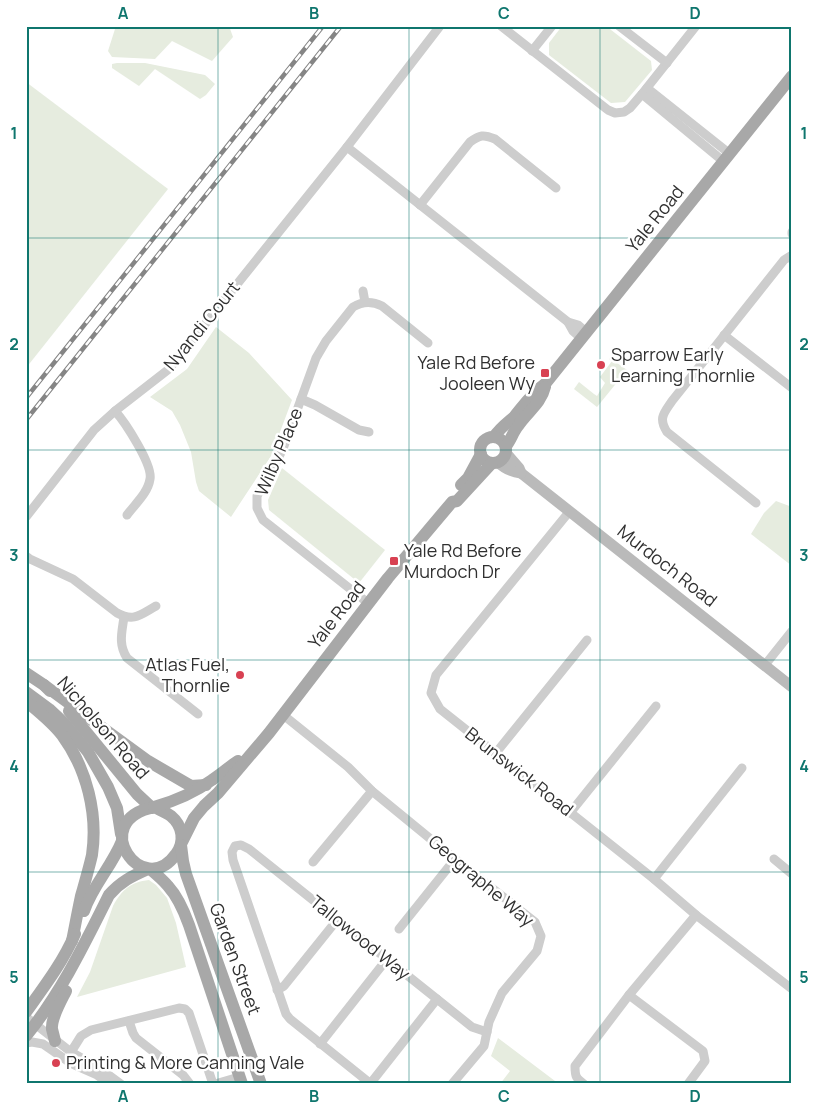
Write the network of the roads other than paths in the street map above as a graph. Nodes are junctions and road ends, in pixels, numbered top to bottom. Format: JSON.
{"nodes":[{"id":1,"x":440,"y":26,"type":"edge"},
{"id":2,"x":501,"y":26,"type":"edge"},
{"id":3,"x":552,"y":26,"type":"edge"},
{"id":4,"x":619,"y":26,"type":"edge"},
{"id":5,"x":696,"y":26,"type":"edge"},
{"id":6,"x":532,"y":51,"type":"junction"},
{"id":7,"x":667,"y":63,"type":"junction"},
{"id":8,"x":792,"y":76,"type":"edge"},
{"id":9,"x":645,"y":91,"type":"junction"},
{"id":10,"x":347,"y":147,"type":"junction"},
{"id":11,"x":726,"y":157,"type":"junction"},
{"id":12,"x":556,"y":188,"type":"dead end"},
{"id":13,"x":420,"y":205,"type":"junction"},
{"id":14,"x":792,"y":255,"type":"edge"},
{"id":15,"x":363,"y":291,"type":"dead end"},
{"id":16,"x":365,"y":302,"type":"junction"},
{"id":17,"x":584,"y":335,"type":"junction"},
{"id":18,"x":724,"y":336,"type":"junction"},
{"id":19,"x":428,"y":343,"type":"dead end"},
{"id":20,"x":545,"y":384,"type":"junction"},
{"id":21,"x":792,"y":388,"type":"edge"},
{"id":22,"x":301,"y":399,"type":"junction"},
{"id":23,"x":114,"y":411,"type":"junction"},
{"id":24,"x":369,"y":432,"type":"dead end"},
{"id":25,"x":494,"y":437,"type":"junction"},
{"id":26,"x":481,"y":454,"type":"junction"},
{"id":27,"x":500,"y":456,"type":"junction"},
{"id":28,"x":452,"y":502,"type":"junction"},
{"id":29,"x":756,"y":503,"type":"dead end"},
{"id":30,"x":569,"y":512,"type":"junction"},
{"id":31,"x":126,"y":514,"type":"dead end"},
{"id":32,"x":26,"y":517,"type":"edge"},
{"id":33,"x":26,"y":556,"type":"edge"},
{"id":34,"x":368,"y":603,"type":"junction"},
{"id":35,"x":156,"y":606,"type":"dead end"},
{"id":36,"x":124,"y":617,"type":"junction"},
{"id":37,"x":792,"y":631,"type":"edge"},
{"id":38,"x":587,"y":640,"type":"dead end"},
{"id":39,"x":765,"y":665,"type":"junction"},
{"id":40,"x":26,"y":673,"type":"edge"},
{"id":41,"x":44,"y":685,"type":"junction"},
{"id":42,"x":792,"y":687,"type":"edge"},
{"id":43,"x":26,"y":692,"type":"edge"},
{"id":44,"x":26,"y":701,"type":"edge"},
{"id":45,"x":656,"y":706,"type":"dead end"},
{"id":46,"x":198,"y":714,"type":"dead end"},
{"id":47,"x":282,"y":714,"type":"junction"},
{"id":48,"x":253,"y":751,"type":"junction"},
{"id":49,"x":495,"y":754,"type":"junction"},
{"id":50,"x":742,"y":768,"type":"dead end"},
{"id":51,"x":206,"y":785,"type":"junction"},
{"id":52,"x":372,"y":791,"type":"junction"},
{"id":53,"x":153,"y":808,"type":"junction"},
{"id":54,"x":570,"y":813,"type":"junction"},
{"id":55,"x":122,"y":840,"type":"junction"},
{"id":56,"x":182,"y":843,"type":"junction"},
{"id":57,"x":455,"y":859,"type":"junction"},
{"id":58,"x":774,"y":859,"type":"dead end"},
{"id":59,"x":313,"y":862,"type":"dead end"},
{"id":60,"x":149,"y":869,"type":"junction"},
{"id":61,"x":792,"y":874,"type":"edge"},
{"id":62,"x":654,"y":879,"type":"junction"},
{"id":63,"x":696,"y":915,"type":"junction"},
{"id":64,"x":337,"y":920,"type":"junction"},
{"id":65,"x":399,"y":929,"type":"dead end"},
{"id":66,"x":72,"y":940,"type":"junction"},
{"id":67,"x":85,"y":944,"type":"junction"},
{"id":68,"x":387,"y":959,"type":"junction"},
{"id":69,"x":227,"y":987,"type":"junction"},
{"id":70,"x":792,"y":989,"type":"edge"},
{"id":71,"x":277,"y":990,"type":"junction"},
{"id":72,"x":629,"y":995,"type":"junction"},
{"id":73,"x":437,"y":999,"type":"junction"},
{"id":74,"x":26,"y":1012,"type":"edge"},
{"id":75,"x":31,"y":1021,"type":"edge"},
{"id":76,"x":129,"y":1021,"type":"junction"},
{"id":77,"x":487,"y":1032,"type":"junction"},
{"id":78,"x":26,"y":1036,"type":"edge"},
{"id":79,"x":55,"y":1041,"type":"junction"},
{"id":80,"x":26,"y":1043,"type":"edge"},
{"id":81,"x":320,"y":1044,"type":"junction"},
{"id":82,"x":71,"y":1052,"type":"junction"},
{"id":83,"x":234,"y":1060,"type":"junction"},
{"id":84,"x":241,"y":1080,"type":"edge"},
{"id":85,"x":110,"y":1084,"type":"edge"},
{"id":86,"x":120,"y":1084,"type":"edge"},
{"id":87,"x":190,"y":1084,"type":"edge"},
{"id":88,"x":214,"y":1084,"type":"edge"},
{"id":89,"x":261,"y":1084,"type":"edge"},
{"id":90,"x":370,"y":1084,"type":"edge"},
{"id":91,"x":452,"y":1084,"type":"edge"},
{"id":92,"x":584,"y":1084,"type":"edge"},
{"id":93,"x":688,"y":1084,"type":"edge"}],
"edges":[{"from":1,"to":10,"type":"street","name":"Nyandi Court"},
{"from":2,"to":6,"type":"street"},
{"from":3,"to":6,"type":"street"},
{"from":4,"to":7,"type":"street"},
{"from":5,"to":7,"type":"street"},
{"from":6,"to":9,"type":"street"},
{"from":7,"to":9,"type":"street"},
{"from":8,"to":11,"type":"main road","name":"Yale Road"},
{"from":9,"to":11,"type":"street"},
{"from":10,"to":13,"type":"street"},
{"from":10,"to":23,"type":"street","name":"Nyandi Court"},
{"from":11,"to":17,"type":"main road","name":"Yale Road"},
{"from":12,"to":13,"type":"street"},
{"from":13,"to":17,"type":"street"},
{"from":14,"to":18,"type":"street"},
{"from":15,"to":16,"type":"street"},
{"from":16,"to":19,"type":"street"},
{"from":16,"to":22,"type":"street","name":"Wilby Place"},
{"from":17,"to":20,"type":"main road","name":"Yale Road"},
{"from":18,"to":21,"type":"street"},
{"from":18,"to":29,"type":"street"},
{"from":20,"to":25,"type":"main road","name":"Yale Road"},
{"from":20,"to":27,"type":"main road","name":"Yale Road"},
{"from":22,"to":24,"type":"street"},
{"from":22,"to":34,"type":"street","name":"Wilby Place"},
{"from":23,"to":31,"type":"street"},
{"from":23,"to":32,"type":"street","name":"Nyandi Court"},
{"from":25,"to":26,"type":"main road"},
{"from":25,"to":27,"type":"main road"},
{"from":26,"to":27,"type":"main road"},
{"from":26,"to":28,"type":"main road","name":"Yale Road"},
{"from":27,"to":28,"type":"main road","name":"Yale Road"},
{"from":27,"to":30,"type":"main road","name":"Murdoch Road"},
{"from":28,"to":34,"type":"main road","name":"Yale Road"},
{"from":30,"to":39,"type":"main road","name":"Murdoch Road"},
{"from":30,"to":49,"type":"street","name":"Brunswick Road"},
{"from":33,"to":36,"type":"street"},
{"from":34,"to":47,"type":"main road","name":"Yale Road"},
{"from":35,"to":36,"type":"street"},
{"from":36,"to":46,"type":"street"},
{"from":37,"to":39,"type":"street"},
{"from":38,"to":49,"type":"street"},
{"from":39,"to":42,"type":"main road","name":"Murdoch Road"},
{"from":40,"to":41,"type":"main road","name":"Nicholson Road"},
{"from":41,"to":51,"type":"main road"},
{"from":41,"to":53,"type":"main road","name":"Nicholson Road"},
{"from":43,"to":55,"type":"main road","name":"Nicholson Road"},
{"from":44,"to":66,"type":"main road"},
{"from":45,"to":54,"type":"street"},
{"from":47,"to":48,"type":"main road","name":"Yale Road"},
{"from":47,"to":52,"type":"street","name":"Geographe Way"},
{"from":48,"to":51,"type":"main road","name":"Yale Road"},
{"from":48,"to":56,"type":"main road","name":"Yale Road"},
{"from":49,"to":54,"type":"street","name":"Brunswick Road"},
{"from":50,"to":62,"type":"street"},
{"from":51,"to":53,"type":"main road","name":"Yale Road"},
{"from":52,"to":57,"type":"street","name":"Geographe Way"},
{"from":52,"to":59,"type":"street"},
{"from":53,"to":55,"type":"main road"},
{"from":53,"to":56,"type":"main road"},
{"from":54,"to":62,"type":"street","name":"Brunswick Road"},
{"from":55,"to":60,"type":"main road"},
{"from":55,"to":66,"type":"main road"},
{"from":56,"to":60,"type":"main road"},
{"from":56,"to":69,"type":"main road","name":"Garden Street"},
{"from":57,"to":65,"type":"street"},
{"from":57,"to":77,"type":"street","name":"Geographe Way"},
{"from":58,"to":61,"type":"street"},
{"from":60,"to":67,"type":"main road"},
{"from":60,"to":83,"type":"main road","name":"Garden Street"},
{"from":62,"to":63,"type":"street","name":"Brunswick Road"},
{"from":63,"to":70,"type":"street","name":"Brunswick Road"},
{"from":63,"to":72,"type":"street"},
{"from":64,"to":68,"type":"street","name":"Tallowood Way"},
{"from":64,"to":71,"type":"street"},
{"from":64,"to":71,"type":"street","name":"Tallowood Way"},
{"from":66,"to":74,"type":"main road"},
{"from":67,"to":75,"type":"main road"},
{"from":67,"to":79,"type":"main road"},
{"from":68,"to":73,"type":"street","name":"Tallowood Way"},
{"from":68,"to":81,"type":"street"},
{"from":69,"to":83,"type":"main road"},
{"from":69,"to":89,"type":"main road","name":"Garden Street"},
{"from":71,"to":81,"type":"street"},
{"from":72,"to":92,"type":"street"},
{"from":72,"to":93,"type":"street"},
{"from":73,"to":77,"type":"street","name":"Tallowood Way"},
{"from":73,"to":90,"type":"street"},
{"from":75,"to":78,"type":"main road"},
{"from":75,"to":79,"type":"street"},
{"from":76,"to":82,"type":"street"},
{"from":76,"to":87,"type":"street"},
{"from":76,"to":88,"type":"street"},
{"from":77,"to":91,"type":"street","name":"Geographe Way"},
{"from":79,"to":82,"type":"street"},
{"from":80,"to":85,"type":"street"},
{"from":81,"to":90,"type":"street"},
{"from":82,"to":86,"type":"street"},
{"from":83,"to":84,"type":"main road","name":"Garden Street"},
{"from":84,"to":88,"type":"street"}]}
